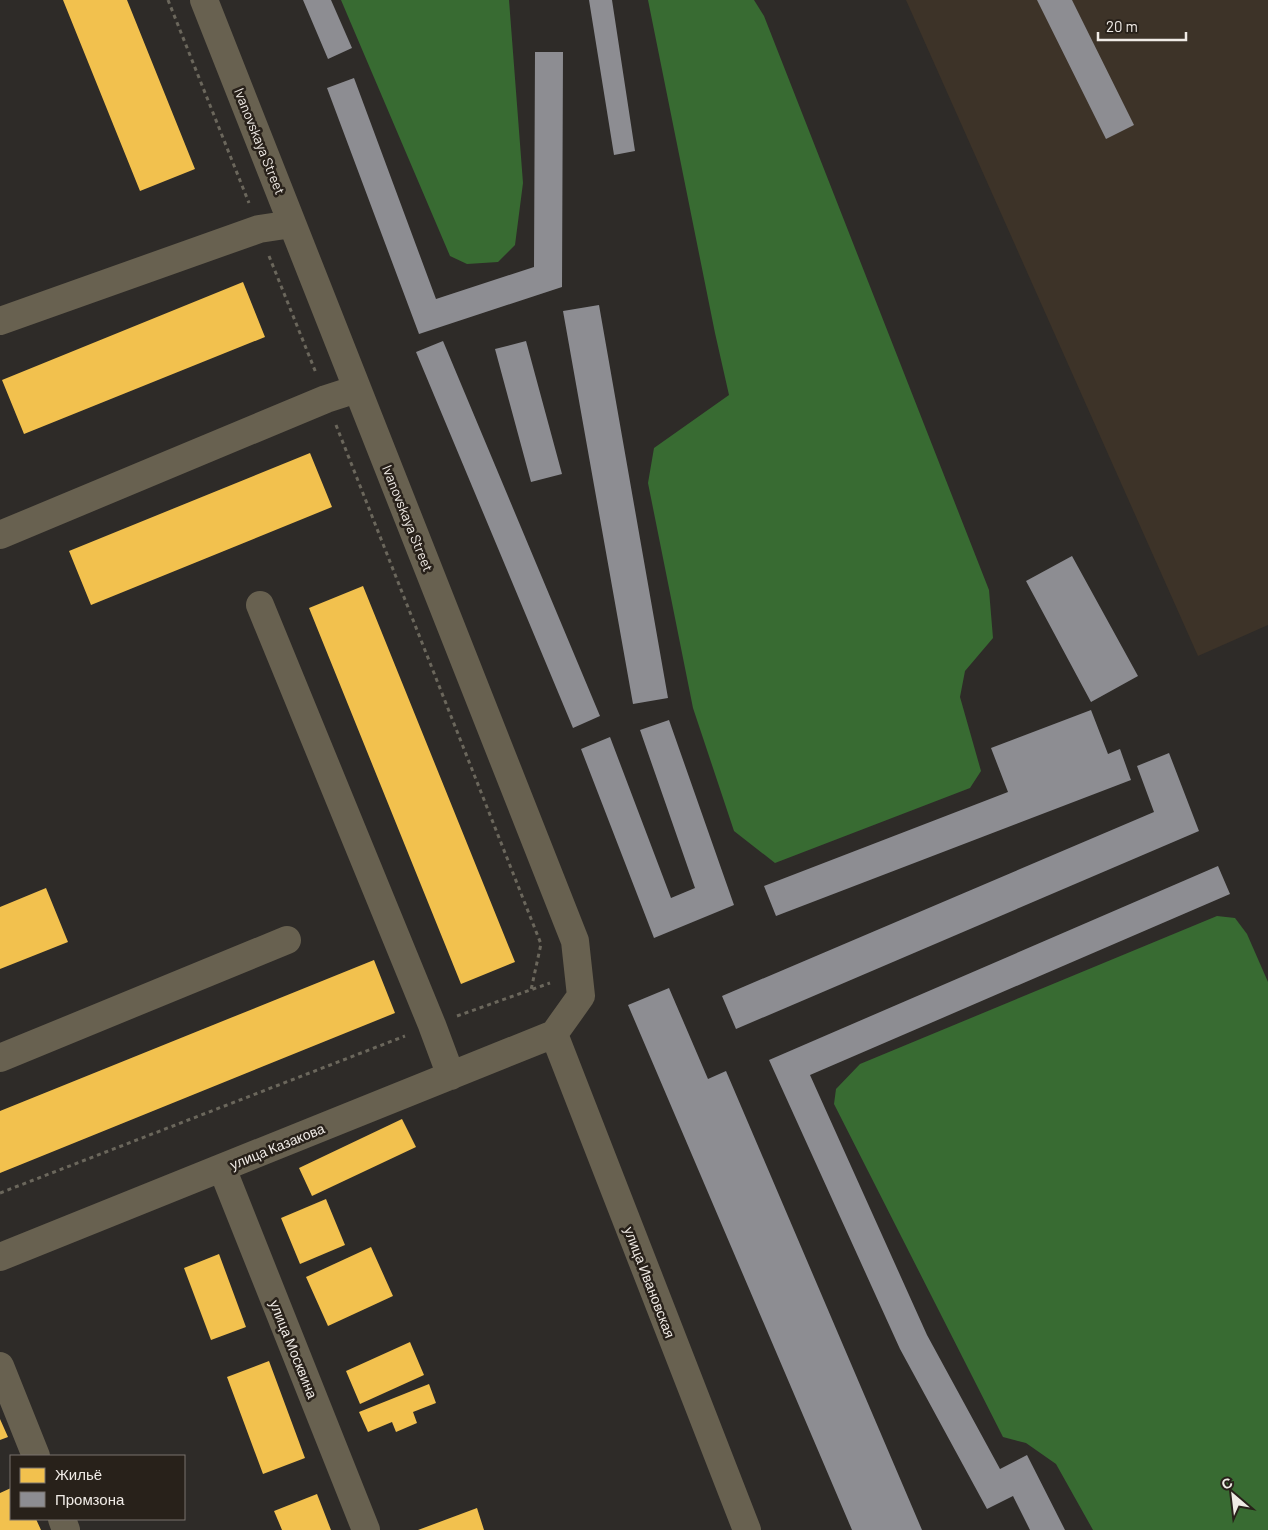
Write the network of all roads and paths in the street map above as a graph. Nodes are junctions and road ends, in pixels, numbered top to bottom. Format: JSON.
{"nodes":[{"id":1,"x":168,"y":0,"type":"edge"},
{"id":2,"x":204,"y":0,"type":"edge"},
{"id":3,"x":292,"y":224,"type":"junction"},
{"id":4,"x":259,"y":229,"type":"junction"},
{"id":5,"x":0,"y":321,"type":"edge"},
{"id":6,"x":357,"y":389,"type":"junction"},
{"id":7,"x":326,"y":398,"type":"junction"},
{"id":8,"x":0,"y":535,"type":"edge"},
{"id":9,"x":260,"y":606,"type":"dead end"},
{"id":10,"x":288,"y":940,"type":"dead end"},
{"id":11,"x":579,"y":973,"type":"junction"},
{"id":12,"x":531,"y":990,"type":"junction"},
{"id":13,"x":432,"y":1025,"type":"junction"},
{"id":14,"x":554,"y":1034,"type":"junction"},
{"id":15,"x":0,"y":1058,"type":"edge"},
{"id":16,"x":451,"y":1076,"type":"junction"},
{"id":17,"x":222,"y":1168,"type":"junction"},
{"id":18,"x":0,"y":1193,"type":"edge"},
{"id":19,"x":0,"y":1257,"type":"edge"},
{"id":20,"x":0,"y":1366,"type":"edge"},
{"id":21,"x":36,"y":1455,"type":"edge"},
{"id":22,"x":366,"y":1530,"type":"edge"},
{"id":23,"x":747,"y":1530,"type":"edge"}],
"edges":[{"from":1,"to":4,"type":"path"},
{"from":2,"to":3,"type":"street","name":"Ivanovskaya Street"},
{"from":3,"to":4,"type":"street"},
{"from":3,"to":6,"type":"street","name":"Ivanovskaya Street"},
{"from":4,"to":5,"type":"street"},
{"from":4,"to":7,"type":"path"},
{"from":6,"to":7,"type":"street"},
{"from":6,"to":11,"type":"street","name":"Ivanovskaya Street"},
{"from":7,"to":8,"type":"street"},
{"from":7,"to":12,"type":"path"},
{"from":9,"to":13,"type":"street"},
{"from":10,"to":15,"type":"street"},
{"from":11,"to":12,"type":"path"},
{"from":11,"to":14,"type":"street","name":"Ivanovskaya Street"},
{"from":12,"to":13,"type":"path"},
{"from":13,"to":16,"type":"street"},
{"from":13,"to":18,"type":"path"},
{"from":14,"to":16,"type":"street","name":"улица Казакова"},
{"from":14,"to":23,"type":"street","name":"улица Ивановская"},
{"from":16,"to":17,"type":"street","name":"улица Казакова"},
{"from":17,"to":19,"type":"street","name":"улица Казакова"},
{"from":17,"to":22,"type":"street","name":"улица Москвина"},
{"from":20,"to":21,"type":"street"}]}
